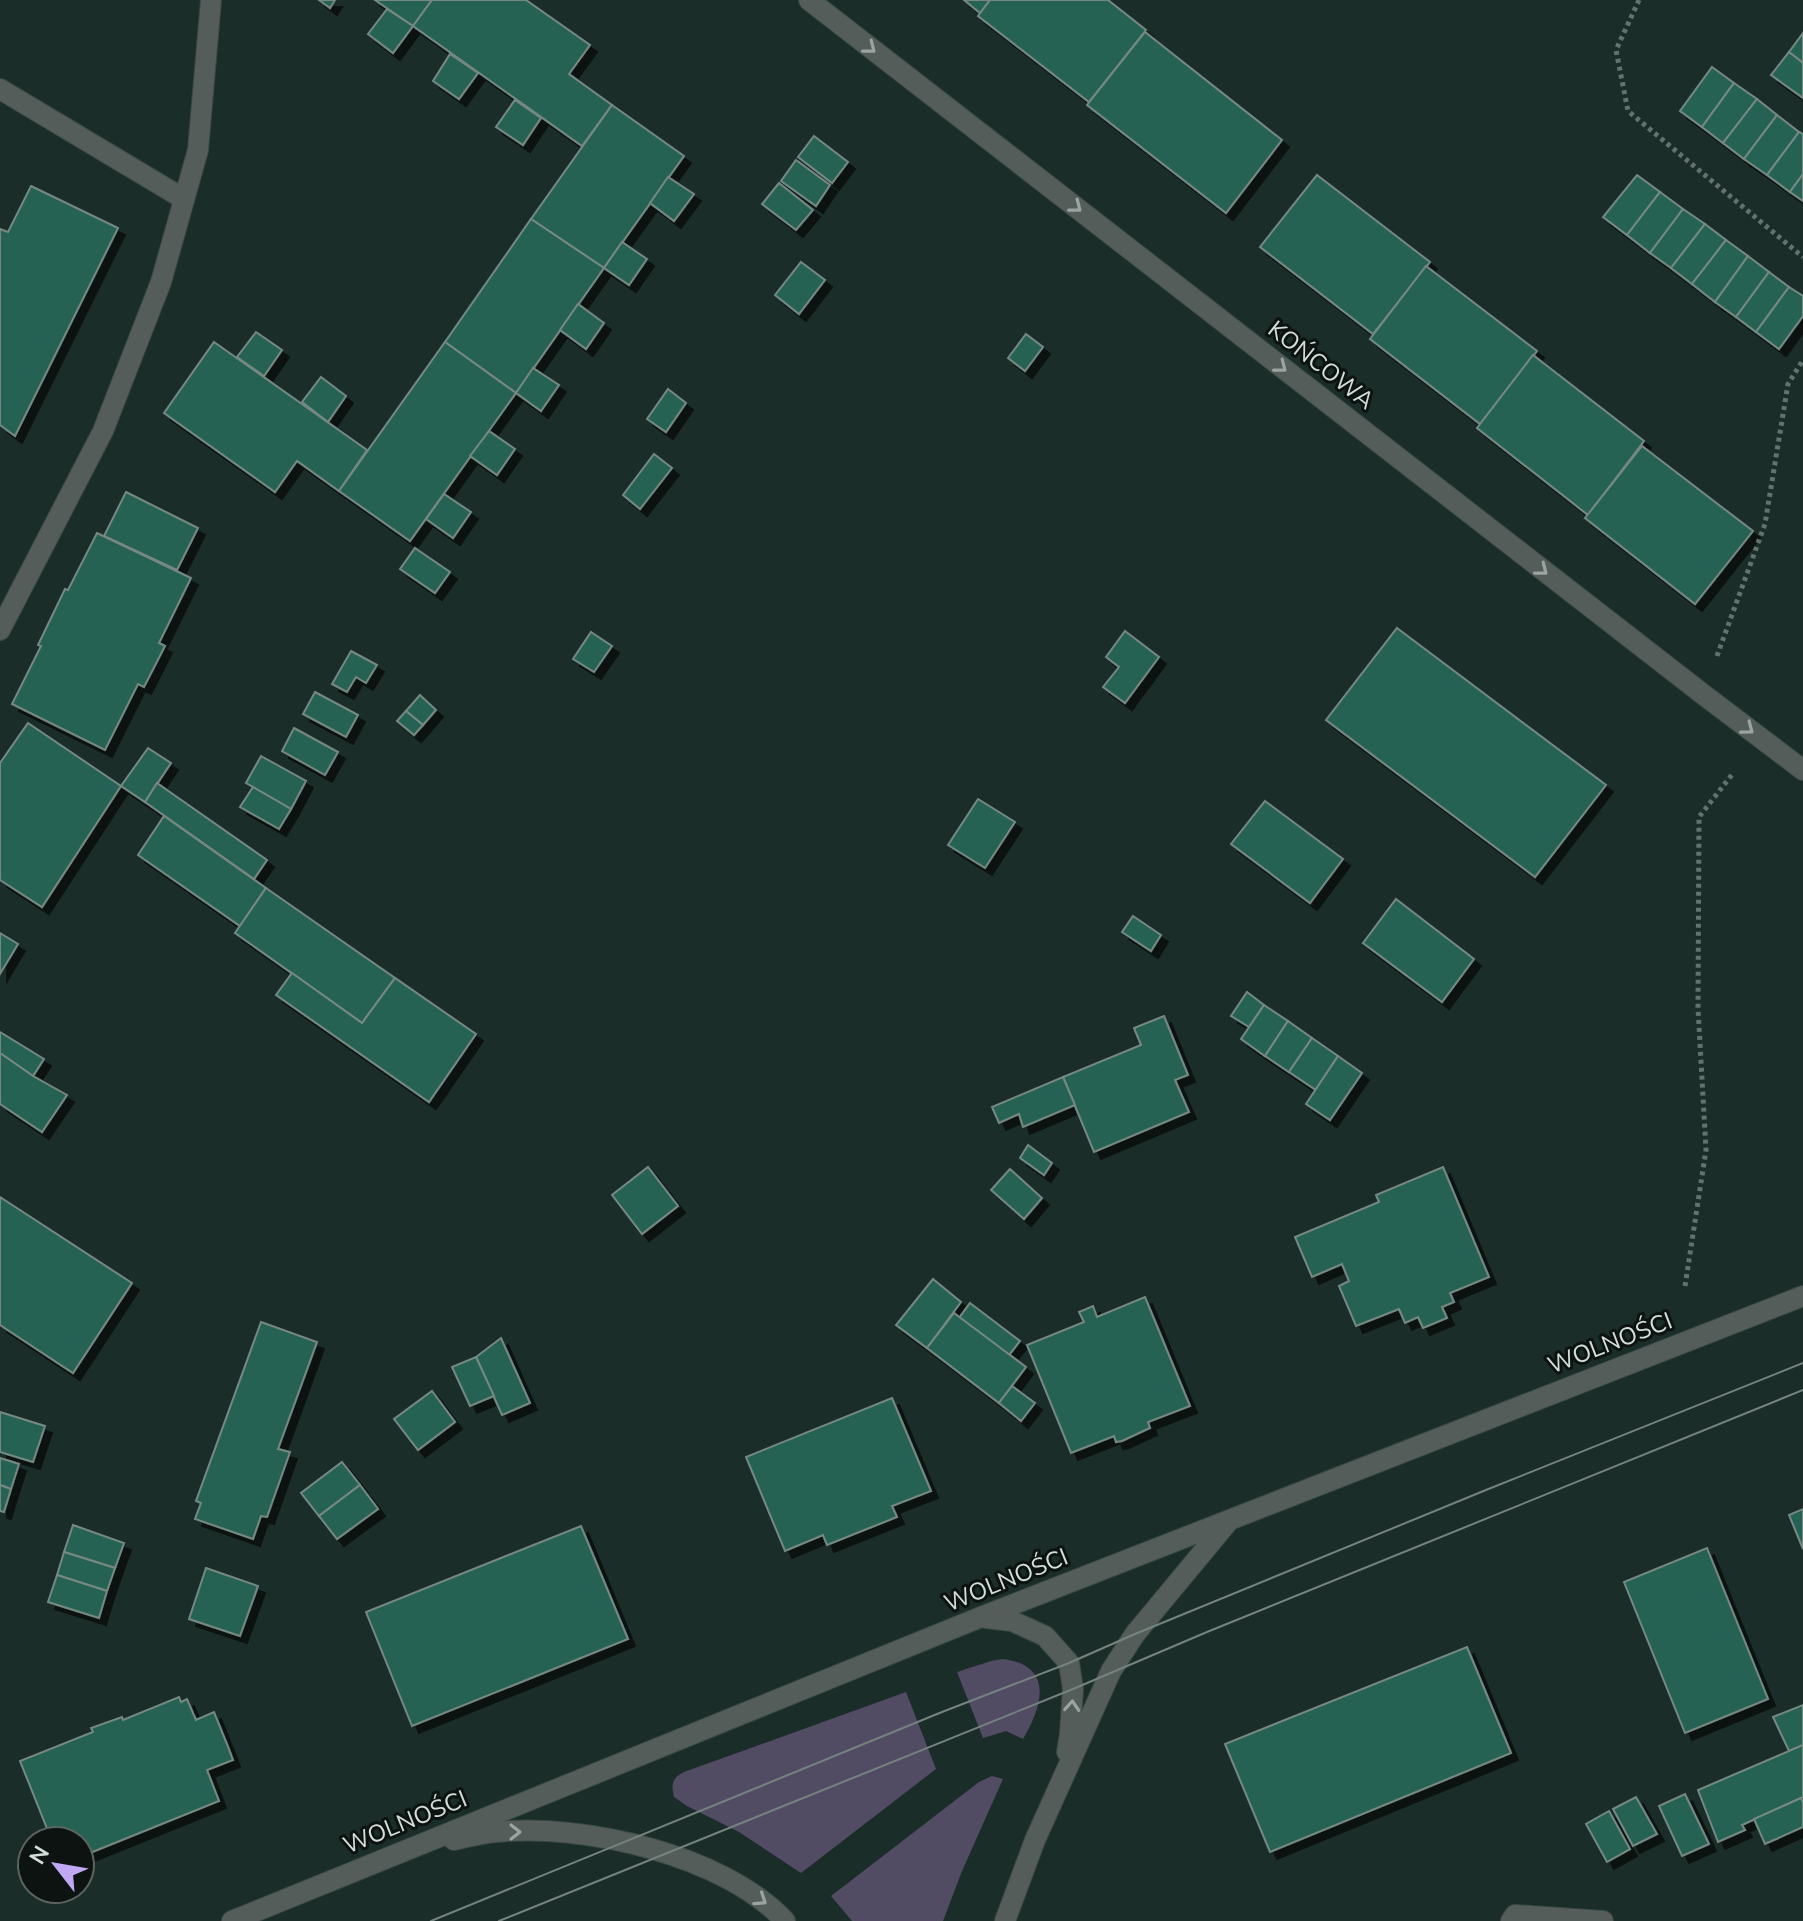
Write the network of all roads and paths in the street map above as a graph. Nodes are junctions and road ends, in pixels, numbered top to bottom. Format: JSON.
{"nodes":[{"id":1,"x":211,"y":0,"type":"edge"},
{"id":2,"x":809,"y":0,"type":"edge"},
{"id":3,"x":1639,"y":0,"type":"edge"},
{"id":4,"x":0,"y":89,"type":"edge"},
{"id":5,"x":184,"y":199,"type":"junction"},
{"id":6,"x":1803,"y":257,"type":"edge"},
{"id":7,"x":1803,"y":360,"type":"edge"},
{"id":8,"x":0,"y":630,"type":"edge"},
{"id":9,"x":1704,"y":695,"type":"junction"},
{"id":10,"x":1803,"y":770,"type":"edge"},
{"id":11,"x":1734,"y":772,"type":"dead end"},
{"id":12,"x":1685,"y":1286,"type":"dead end"},
{"id":13,"x":1803,"y":1296,"type":"edge"},
{"id":14,"x":1230,"y":1520,"type":"junction"},
{"id":15,"x":981,"y":1617,"type":"junction"},
{"id":16,"x":1061,"y":1783,"type":"junction"},
{"id":17,"x":411,"y":1848,"type":"junction"},
{"id":18,"x":232,"y":1921,"type":"edge"},
{"id":19,"x":785,"y":1921,"type":"edge"},
{"id":20,"x":1005,"y":1921,"type":"edge"},
{"id":21,"x":1511,"y":1921,"type":"edge"},
{"id":22,"x":1603,"y":1921,"type":"edge"}],
"edges":[{"from":1,"to":5,"type":"street"},
{"from":2,"to":9,"type":"street","name":"KOŃCOWA","one_way":true},
{"from":3,"to":6,"type":"path"},
{"from":4,"to":5,"type":"street"},
{"from":5,"to":8,"type":"street"},
{"from":7,"to":9,"type":"path"},
{"from":9,"to":10,"type":"street","name":"KOŃCOWA","one_way":true},
{"from":11,"to":12,"type":"path"},
{"from":13,"to":14,"type":"street","name":"WOLNOŚCI"},
{"from":14,"to":15,"type":"street","name":"WOLNOŚCI"},
{"from":14,"to":16,"type":"street"},
{"from":16,"to":15,"type":"street","one_way":true},
{"from":15,"to":17,"type":"street","name":"WOLNOŚCI"},
{"from":16,"to":20,"type":"street"},
{"from":17,"to":18,"type":"street","name":"WOLNOŚCI"},
{"from":17,"to":19,"type":"street","one_way":true},
{"from":21,"to":22,"type":"street"}]}
